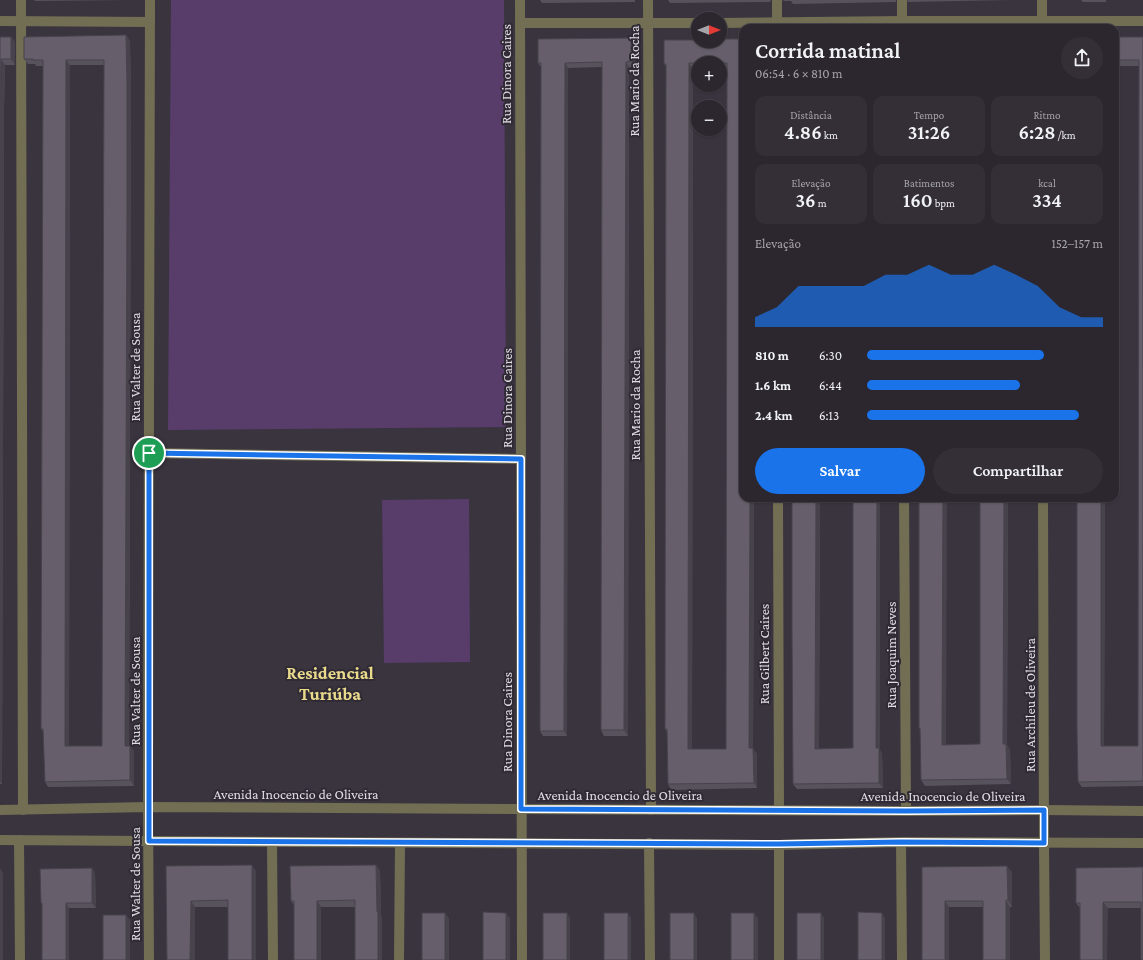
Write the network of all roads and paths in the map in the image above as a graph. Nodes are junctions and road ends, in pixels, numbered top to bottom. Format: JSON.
{"nodes":[{"id":1,"x":21,"y":0,"type":"edge"},
{"id":2,"x":150,"y":0,"type":"edge"},
{"id":3,"x":520,"y":0,"type":"edge"},
{"id":4,"x":648,"y":0,"type":"edge"},
{"id":5,"x":777,"y":0,"type":"edge"},
{"id":6,"x":902,"y":0,"type":"edge"},
{"id":7,"x":1042,"y":0,"type":"edge"},
{"id":8,"x":0,"y":21,"type":"edge"},
{"id":9,"x":21,"y":21,"type":"junction"},
{"id":10,"x":150,"y":22,"type":"junction"},
{"id":11,"x":1143,"y":22,"type":"edge"},
{"id":12,"x":520,"y":23,"type":"junction"},
{"id":13,"x":648,"y":23,"type":"junction"},
{"id":14,"x":691,"y":23,"type":"edge"},
{"id":15,"x":727,"y":23,"type":"edge"},
{"id":16,"x":748,"y":24,"type":"edge"},
{"id":17,"x":777,"y":24,"type":"edge"},
{"id":18,"x":902,"y":24,"type":"edge"},
{"id":19,"x":1042,"y":24,"type":"edge"},
{"id":20,"x":1076,"y":24,"type":"edge"},
{"id":21,"x":149,"y":453,"type":"junction"},
{"id":22,"x":521,"y":459,"type":"junction"},
{"id":23,"x":778,"y":502,"type":"edge"},
{"id":24,"x":904,"y":502,"type":"edge"},
{"id":25,"x":1043,"y":502,"type":"edge"},
{"id":26,"x":148,"y":807,"type":"junction"},
{"id":27,"x":521,"y":809,"type":"junction"},
{"id":28,"x":0,"y":810,"type":"edge"},
{"id":29,"x":23,"y":810,"type":"junction"},
{"id":30,"x":651,"y":810,"type":"junction"},
{"id":31,"x":779,"y":810,"type":"junction"},
{"id":32,"x":1044,"y":810,"type":"junction"},
{"id":33,"x":906,"y":811,"type":"junction"},
{"id":34,"x":1143,"y":811,"type":"edge"},
{"id":35,"x":0,"y":840,"type":"edge"},
{"id":36,"x":19,"y":840,"type":"junction"},
{"id":37,"x":149,"y":841,"type":"junction"},
{"id":38,"x":272,"y":842,"type":"junction"},
{"id":39,"x":901,"y":842,"type":"junction"},
{"id":40,"x":400,"y":843,"type":"junction"},
{"id":41,"x":521,"y":843,"type":"junction"},
{"id":42,"x":649,"y":843,"type":"junction"},
{"id":43,"x":1044,"y":843,"type":"junction"},
{"id":44,"x":779,"y":844,"type":"junction"},
{"id":45,"x":1143,"y":844,"type":"edge"},
{"id":46,"x":20,"y":960,"type":"edge"},
{"id":47,"x":149,"y":960,"type":"edge"},
{"id":48,"x":273,"y":960,"type":"edge"},
{"id":49,"x":399,"y":960,"type":"edge"},
{"id":50,"x":522,"y":960,"type":"edge"},
{"id":51,"x":650,"y":960,"type":"edge"},
{"id":52,"x":779,"y":960,"type":"edge"},
{"id":53,"x":902,"y":960,"type":"edge"},
{"id":54,"x":1045,"y":960,"type":"edge"}],
"edges":[{"from":1,"to":9,"type":"street"},
{"from":2,"to":10,"type":"street","name":"Rua Valter de Sousa"},
{"from":3,"to":12,"type":"street","name":"Rua Dinora Caires"},
{"from":4,"to":13,"type":"street","name":"Rua Mario da Rocha"},
{"from":5,"to":17,"type":"street"},
{"from":6,"to":18,"type":"street"},
{"from":7,"to":19,"type":"street"},
{"from":8,"to":9,"type":"street"},
{"from":9,"to":10,"type":"street"},
{"from":9,"to":29,"type":"street"},
{"from":10,"to":21,"type":"street","name":"Rua Valter de Sousa"},
{"from":11,"to":20,"type":"street"},
{"from":12,"to":13,"type":"street"},
{"from":12,"to":22,"type":"street","name":"Rua Dinora Caires"},
{"from":13,"to":14,"type":"street"},
{"from":13,"to":30,"type":"street","name":"Rua Mario da Rocha"},
{"from":15,"to":16,"type":"street"},
{"from":21,"to":22,"type":"street"},
{"from":21,"to":26,"type":"street","name":"Rua Valter de Sousa"},
{"from":22,"to":27,"type":"street","name":"Rua Dinora Caires"},
{"from":23,"to":31,"type":"street","name":"Rua Gilbert Caires"},
{"from":24,"to":33,"type":"street","name":"Rua Joaquim Neves"},
{"from":25,"to":32,"type":"street","name":"Rua Archileu de Oliveira"},
{"from":26,"to":27,"type":"street","name":"Avenida Inocencio de Oliveira"},
{"from":26,"to":29,"type":"street","name":"Avenida Inocencio de Oliveira"},
{"from":26,"to":37,"type":"street","name":"Rua Walter de Sousa"},
{"from":27,"to":30,"type":"street","name":"Avenida Inocencio de Oliveira"},
{"from":27,"to":41,"type":"street","name":"Rua Dinora Caires"},
{"from":28,"to":29,"type":"street","name":"Avenida Inocencio de Oliveira"},
{"from":30,"to":31,"type":"street","name":"Avenida Inocencio de Oliveira"},
{"from":31,"to":33,"type":"street","name":"Avenida Inocencio de Oliveira"},
{"from":32,"to":33,"type":"street","name":"Avenida Inocencio de Oliveira"},
{"from":32,"to":34,"type":"street","name":"Avenida Inocencio de Oliveira"},
{"from":32,"to":43,"type":"street","name":"Rua Archileu de Oliveira"},
{"from":35,"to":36,"type":"street"},
{"from":36,"to":37,"type":"street"},
{"from":36,"to":46,"type":"street"},
{"from":37,"to":38,"type":"street"},
{"from":37,"to":47,"type":"street","name":"Rua Walter de Sousa"},
{"from":38,"to":40,"type":"street"},
{"from":38,"to":48,"type":"street"},
{"from":39,"to":43,"type":"street"},
{"from":39,"to":44,"type":"street"},
{"from":39,"to":53,"type":"street"},
{"from":40,"to":41,"type":"street"},
{"from":40,"to":49,"type":"street"},
{"from":41,"to":42,"type":"street"},
{"from":41,"to":50,"type":"street","name":"Rua Dinora Caires"},
{"from":42,"to":44,"type":"street"},
{"from":42,"to":51,"type":"street"},
{"from":43,"to":45,"type":"street"},
{"from":43,"to":54,"type":"street","name":"Rua Archileu de Oliveira"},
{"from":44,"to":52,"type":"street"}]}
